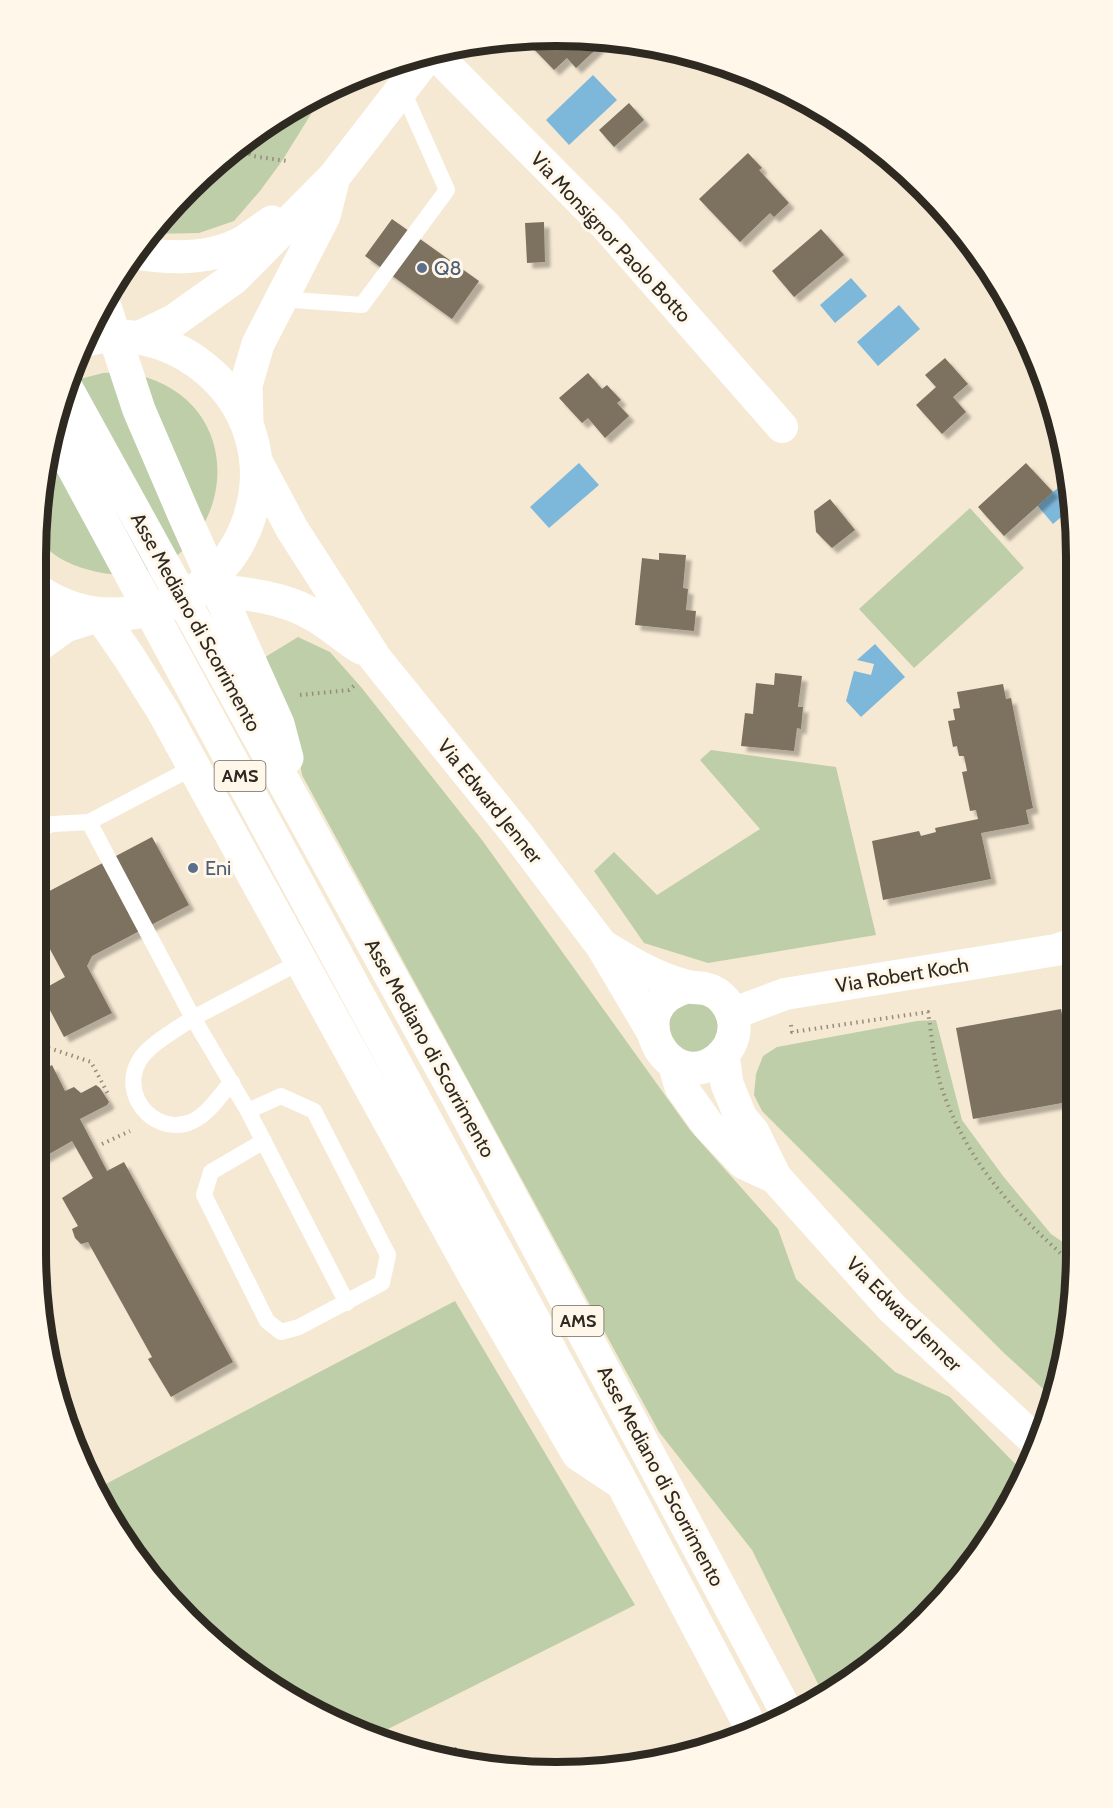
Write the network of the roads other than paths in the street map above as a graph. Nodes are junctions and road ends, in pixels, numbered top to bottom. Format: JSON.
{"nodes":[{"id":1,"x":438,"y":61,"type":"edge"},
{"id":2,"x":422,"y":65,"type":"edge"},
{"id":3,"x":402,"y":89,"type":"junction"},
{"id":4,"x":334,"y":177,"type":"junction"},
{"id":5,"x":146,"y":255,"type":"edge"},
{"id":6,"x":280,"y":299,"type":"junction"},
{"id":7,"x":109,"y":313,"type":"edge"},
{"id":8,"x":107,"y":317,"type":"edge"},
{"id":9,"x":96,"y":337,"type":"edge"},
{"id":10,"x":138,"y":338,"type":"junction"},
{"id":11,"x":72,"y":399,"type":"edge"},
{"id":12,"x":247,"y":424,"type":"junction"},
{"id":13,"x":782,"y":427,"type":"dead end"},
{"id":14,"x":60,"y":443,"type":"edge"},
{"id":15,"x":257,"y":463,"type":"junction"},
{"id":16,"x":200,"y":588,"type":"junction"},
{"id":17,"x":46,"y":596,"type":"edge"},
{"id":18,"x":100,"y":615,"type":"junction"},
{"id":19,"x":46,"y":639,"type":"edge"},
{"id":20,"x":375,"y":658,"type":"junction"},
{"id":21,"x":194,"y":767,"type":"junction"},
{"id":22,"x":300,"y":809,"type":"junction"},
{"id":23,"x":88,"y":822,"type":"junction"},
{"id":24,"x":46,"y":826,"type":"edge"},
{"id":25,"x":602,"y":946,"type":"junction"},
{"id":26,"x":1066,"y":947,"type":"edge"},
{"id":27,"x":300,"y":963,"type":"junction"},
{"id":28,"x":687,"y":987,"type":"junction"},
{"id":29,"x":732,"y":1014,"type":"junction"},
{"id":30,"x":193,"y":1018,"type":"junction"},
{"id":31,"x":653,"y":1032,"type":"junction"},
{"id":32,"x":723,"y":1055,"type":"junction"},
{"id":33,"x":674,"y":1063,"type":"junction"},
{"id":34,"x":232,"y":1082,"type":"junction"},
{"id":35,"x":248,"y":1111,"type":"junction"},
{"id":36,"x":264,"y":1142,"type":"junction"},
{"id":37,"x":775,"y":1177,"type":"junction"},
{"id":38,"x":346,"y":1303,"type":"junction"},
{"id":39,"x":1031,"y":1437,"type":"edge"},
{"id":40,"x":624,"y":1485,"type":"junction"},
{"id":41,"x":784,"y":1708,"type":"edge"},
{"id":42,"x":749,"y":1724,"type":"edge"}],
"edges":[{"from":1,"to":13,"type":"street","name":"Via Monsignor Paolo Botto"},
{"from":2,"to":3,"type":"main road"},
{"from":3,"to":4,"type":"main road"},
{"from":3,"to":6,"type":"lane"},
{"from":4,"to":5,"type":"main road"},
{"from":4,"to":6,"type":"main road"},
{"from":4,"to":10,"type":"main road"},
{"from":6,"to":12,"type":"main road"},
{"from":7,"to":10,"type":"main road"},
{"from":8,"to":22,"type":"main road"},
{"from":9,"to":10,"type":"main road"},
{"from":10,"to":12,"type":"main road"},
{"from":11,"to":22,"type":"main road","name":"Asse Mediano di Scorrimento","number":"AMS"},
{"from":12,"to":15,"type":"main road"},
{"from":14,"to":40,"type":"main road","name":"Asse Mediano di Scorrimento","number":"AMS"},
{"from":15,"to":16,"type":"main road"},
{"from":15,"to":20,"type":"main road","name":"Via Edward Jenner"},
{"from":16,"to":18,"type":"main road"},
{"from":16,"to":20,"type":"main road","name":"Via Edward Jenner"},
{"from":17,"to":18,"type":"main road"},
{"from":18,"to":19,"type":"main road"},
{"from":18,"to":21,"type":"main road"},
{"from":20,"to":25,"type":"main road","name":"Via Edward Jenner"},
{"from":21,"to":23,"type":"lane"},
{"from":21,"to":27,"type":"main road"},
{"from":22,"to":41,"type":"main road","name":"Asse Mediano di Scorrimento","number":"AMS"},
{"from":23,"to":24,"type":"lane"},
{"from":23,"to":30,"type":"lane"},
{"from":25,"to":28,"type":"main road","name":"Via Edward Jenner"},
{"from":25,"to":31,"type":"main road","name":"Via Edward Jenner"},
{"from":26,"to":29,"type":"street","name":"Via Robert Koch"},
{"from":27,"to":30,"type":"lane"},
{"from":27,"to":40,"type":"main road"},
{"from":28,"to":29,"type":"main road"},
{"from":28,"to":31,"type":"main road"},
{"from":29,"to":32,"type":"main road"},
{"from":30,"to":34,"type":"lane"},
{"from":30,"to":34,"type":"lane"},
{"from":31,"to":33,"type":"main road"},
{"from":32,"to":33,"type":"main road"},
{"from":32,"to":37,"type":"main road","name":"Via Edward Jenner"},
{"from":33,"to":37,"type":"main road","name":"Via Edward Jenner"},
{"from":34,"to":35,"type":"lane"},
{"from":35,"to":36,"type":"lane"},
{"from":35,"to":38,"type":"lane"},
{"from":36,"to":38,"type":"lane"},
{"from":36,"to":38,"type":"lane"},
{"from":37,"to":39,"type":"main road","name":"Via Edward Jenner"},
{"from":40,"to":42,"type":"main road","name":"Asse Mediano di Scorrimento","number":"AMS"}]}
